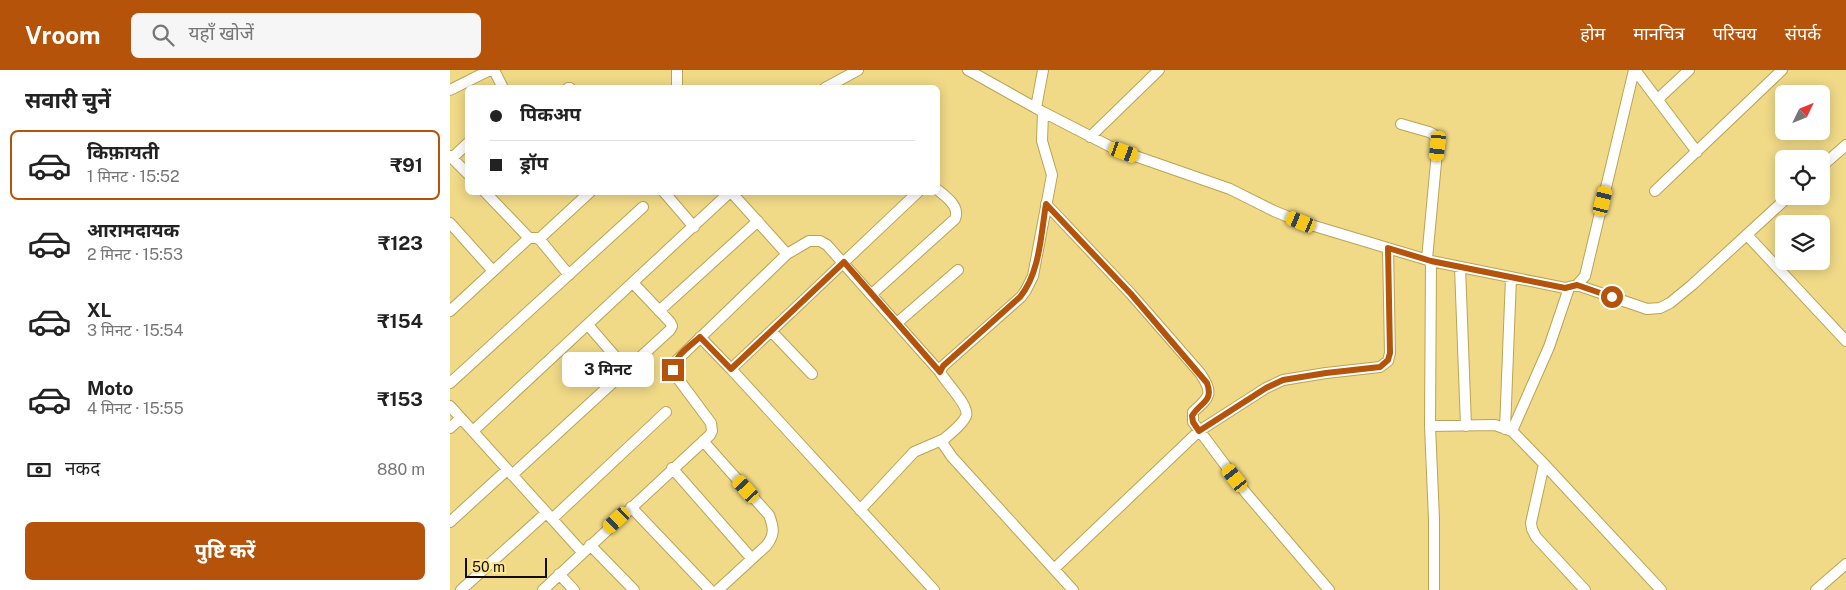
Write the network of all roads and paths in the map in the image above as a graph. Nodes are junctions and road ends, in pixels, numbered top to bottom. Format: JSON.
{"nodes":[{"id":1,"x":490,"y":70,"type":"edge"},
{"id":2,"x":494,"y":70,"type":"edge"},
{"id":3,"x":677,"y":70,"type":"edge"},
{"id":4,"x":858,"y":70,"type":"edge"},
{"id":5,"x":968,"y":70,"type":"edge"},
{"id":6,"x":1043,"y":70,"type":"edge"},
{"id":7,"x":1159,"y":70,"type":"edge"},
{"id":8,"x":1635,"y":70,"type":"edge"},
{"id":9,"x":1689,"y":70,"type":"edge"},
{"id":10,"x":1782,"y":70,"type":"edge"},
{"id":11,"x":502,"y":85,"type":"edge"},
{"id":12,"x":677,"y":85,"type":"edge"},
{"id":13,"x":831,"y":85,"type":"edge"},
{"id":14,"x":450,"y":90,"type":"edge"},
{"id":15,"x":1658,"y":99,"type":"junction"},
{"id":16,"x":1040,"y":110,"type":"junction"},
{"id":17,"x":1401,"y":124,"type":"dead end"},
{"id":18,"x":1090,"y":137,"type":"junction"},
{"id":19,"x":465,"y":145,"type":"edge"},
{"id":20,"x":1846,"y":145,"type":"edge"},
{"id":21,"x":1696,"y":152,"type":"junction"},
{"id":22,"x":451,"y":157,"type":"edge"},
{"id":23,"x":1830,"y":159,"type":"edge"},
{"id":24,"x":465,"y":171,"type":"edge"},
{"id":25,"x":1655,"y":191,"type":"dead end"},
{"id":26,"x":940,"y":192,"type":"edge"},
{"id":27,"x":488,"y":195,"type":"edge"},
{"id":28,"x":586,"y":195,"type":"edge"},
{"id":29,"x":667,"y":195,"type":"edge"},
{"id":30,"x":728,"y":195,"type":"edge"},
{"id":31,"x":734,"y":195,"type":"edge"},
{"id":32,"x":915,"y":195,"type":"edge"},
{"id":33,"x":1046,"y":204,"type":"junction"},
{"id":34,"x":1779,"y":205,"type":"edge"},
{"id":35,"x":643,"y":207,"type":"dead end"},
{"id":36,"x":758,"y":221,"type":"junction"},
{"id":37,"x":694,"y":227,"type":"junction"},
{"id":38,"x":452,"y":230,"type":"edge"},
{"id":39,"x":1747,"y":235,"type":"junction"},
{"id":40,"x":534,"y":239,"type":"junction"},
{"id":41,"x":1388,"y":248,"type":"junction"},
{"id":42,"x":787,"y":254,"type":"junction"},
{"id":43,"x":1429,"y":260,"type":"junction"},
{"id":44,"x":844,"y":262,"type":"junction"},
{"id":45,"x":1460,"y":267,"type":"junction"},
{"id":46,"x":958,"y":270,"type":"dead end"},
{"id":47,"x":493,"y":271,"type":"junction"},
{"id":48,"x":569,"y":275,"type":"junction"},
{"id":49,"x":1511,"y":277,"type":"junction"},
{"id":50,"x":634,"y":282,"type":"junction"},
{"id":51,"x":1573,"y":286,"type":"junction"},
{"id":52,"x":872,"y":294,"type":"junction"},
{"id":53,"x":659,"y":311,"type":"junction"},
{"id":54,"x":450,"y":312,"type":"edge"},
{"id":55,"x":897,"y":323,"type":"junction"},
{"id":56,"x":588,"y":325,"type":"junction"},
{"id":57,"x":771,"y":331,"type":"junction"},
{"id":58,"x":700,"y":337,"type":"junction"},
{"id":59,"x":1845,"y":339,"type":"edge"},
{"id":60,"x":731,"y":369,"type":"junction"},
{"id":61,"x":626,"y":370,"type":"junction"},
{"id":62,"x":940,"y":372,"type":"junction"},
{"id":63,"x":812,"y":374,"type":"dead end"},
{"id":64,"x":450,"y":383,"type":"edge"},
{"id":65,"x":450,"y":406,"type":"edge"},
{"id":66,"x":666,"y":412,"type":"dead end"},
{"id":67,"x":460,"y":418,"type":"junction"},
{"id":68,"x":1430,"y":426,"type":"junction"},
{"id":69,"x":1466,"y":426,"type":"junction"},
{"id":70,"x":450,"y":428,"type":"edge"},
{"id":71,"x":1508,"y":430,"type":"junction"},
{"id":72,"x":473,"y":431,"type":"junction"},
{"id":73,"x":1199,"y":431,"type":"junction"},
{"id":74,"x":944,"y":440,"type":"junction"},
{"id":75,"x":703,"y":441,"type":"junction"},
{"id":76,"x":1544,"y":464,"type":"junction"},
{"id":77,"x":672,"y":468,"type":"junction"},
{"id":78,"x":510,"y":473,"type":"junction"},
{"id":79,"x":631,"y":507,"type":"junction"},
{"id":80,"x":860,"y":510,"type":"junction"},
{"id":81,"x":549,"y":516,"type":"junction"},
{"id":82,"x":450,"y":522,"type":"edge"},
{"id":83,"x":586,"y":549,"type":"junction"},
{"id":84,"x":752,"y":559,"type":"junction"},
{"id":85,"x":1846,"y":564,"type":"edge"},
{"id":86,"x":1054,"y":569,"type":"junction"},
{"id":87,"x":559,"y":574,"type":"junction"},
{"id":88,"x":461,"y":590,"type":"edge"},
{"id":89,"x":543,"y":590,"type":"edge"},
{"id":90,"x":574,"y":590,"type":"edge"},
{"id":91,"x":634,"y":590,"type":"edge"},
{"id":92,"x":710,"y":590,"type":"edge"},
{"id":93,"x":718,"y":590,"type":"edge"},
{"id":94,"x":934,"y":590,"type":"edge"},
{"id":95,"x":1073,"y":590,"type":"edge"},
{"id":96,"x":1329,"y":590,"type":"edge"},
{"id":97,"x":1434,"y":590,"type":"edge"},
{"id":98,"x":1585,"y":590,"type":"edge"},
{"id":99,"x":1661,"y":590,"type":"edge"},
{"id":100,"x":1816,"y":590,"type":"edge"}],
"edges":[{"from":1,"to":14,"type":"street"},
{"from":2,"to":11,"type":"street"},
{"from":3,"to":12,"type":"street"},
{"from":4,"to":13,"type":"street"},
{"from":5,"to":16,"type":"street"},
{"from":6,"to":16,"type":"street"},
{"from":7,"to":18,"type":"street"},
{"from":8,"to":15,"type":"street"},
{"from":8,"to":51,"type":"street"},
{"from":9,"to":15,"type":"street"},
{"from":10,"to":21,"type":"street"},
{"from":15,"to":21,"type":"street"},
{"from":16,"to":18,"type":"street"},
{"from":16,"to":33,"type":"street"},
{"from":17,"to":43,"type":"street"},
{"from":18,"to":41,"type":"street"},
{"from":19,"to":22,"type":"street"},
{"from":20,"to":23,"type":"street"},
{"from":21,"to":25,"type":"street"},
{"from":22,"to":24,"type":"street"},
{"from":26,"to":52,"type":"street"},
{"from":27,"to":40,"type":"street"},
{"from":28,"to":40,"type":"street"},
{"from":29,"to":37,"type":"street"},
{"from":30,"to":37,"type":"street"},
{"from":31,"to":36,"type":"street"},
{"from":32,"to":44,"type":"street"},
{"from":33,"to":62,"type":"street"},
{"from":33,"to":73,"type":"street"},
{"from":34,"to":39,"type":"street"},
{"from":35,"to":48,"type":"street"},
{"from":36,"to":42,"type":"street"},
{"from":36,"to":53,"type":"street"},
{"from":37,"to":50,"type":"street"},
{"from":38,"to":47,"type":"street"},
{"from":39,"to":51,"type":"street"},
{"from":39,"to":59,"type":"street"},
{"from":40,"to":47,"type":"street"},
{"from":40,"to":48,"type":"street"},
{"from":41,"to":43,"type":"street"},
{"from":41,"to":73,"type":"street"},
{"from":42,"to":44,"type":"street"},
{"from":42,"to":58,"type":"street"},
{"from":43,"to":45,"type":"street"},
{"from":43,"to":68,"type":"street"},
{"from":44,"to":52,"type":"street"},
{"from":44,"to":57,"type":"street"},
{"from":45,"to":49,"type":"street"},
{"from":45,"to":69,"type":"street"},
{"from":46,"to":55,"type":"street"},
{"from":47,"to":54,"type":"street"},
{"from":48,"to":64,"type":"street"},
{"from":49,"to":51,"type":"street"},
{"from":49,"to":71,"type":"street"},
{"from":50,"to":53,"type":"street"},
{"from":50,"to":56,"type":"street"},
{"from":51,"to":71,"type":"street"},
{"from":52,"to":55,"type":"street"},
{"from":53,"to":61,"type":"street"},
{"from":55,"to":62,"type":"street"},
{"from":56,"to":61,"type":"street"},
{"from":56,"to":72,"type":"street"},
{"from":57,"to":60,"type":"street"},
{"from":57,"to":63,"type":"street"},
{"from":58,"to":60,"type":"street"},
{"from":58,"to":75,"type":"street"},
{"from":60,"to":80,"type":"street"},
{"from":61,"to":78,"type":"street"},
{"from":62,"to":74,"type":"street"},
{"from":65,"to":67,"type":"street"},
{"from":66,"to":81,"type":"street"},
{"from":67,"to":70,"type":"street"},
{"from":67,"to":72,"type":"street"},
{"from":68,"to":69,"type":"street"},
{"from":68,"to":97,"type":"street"},
{"from":69,"to":71,"type":"street"},
{"from":71,"to":76,"type":"street"},
{"from":72,"to":78,"type":"street"},
{"from":73,"to":86,"type":"street"},
{"from":73,"to":96,"type":"street"},
{"from":74,"to":80,"type":"street"},
{"from":74,"to":86,"type":"street"},
{"from":75,"to":77,"type":"street"},
{"from":75,"to":84,"type":"street"},
{"from":76,"to":98,"type":"street"},
{"from":76,"to":99,"type":"street"},
{"from":77,"to":79,"type":"street"},
{"from":77,"to":84,"type":"street"},
{"from":78,"to":81,"type":"street"},
{"from":78,"to":82,"type":"street"},
{"from":79,"to":83,"type":"street"},
{"from":79,"to":92,"type":"street"},
{"from":80,"to":94,"type":"street"},
{"from":81,"to":83,"type":"street"},
{"from":81,"to":88,"type":"street"},
{"from":83,"to":87,"type":"street"},
{"from":83,"to":91,"type":"street"},
{"from":84,"to":93,"type":"street"},
{"from":85,"to":100,"type":"street"},
{"from":86,"to":95,"type":"street"},
{"from":87,"to":89,"type":"street"},
{"from":87,"to":90,"type":"street"}]}
